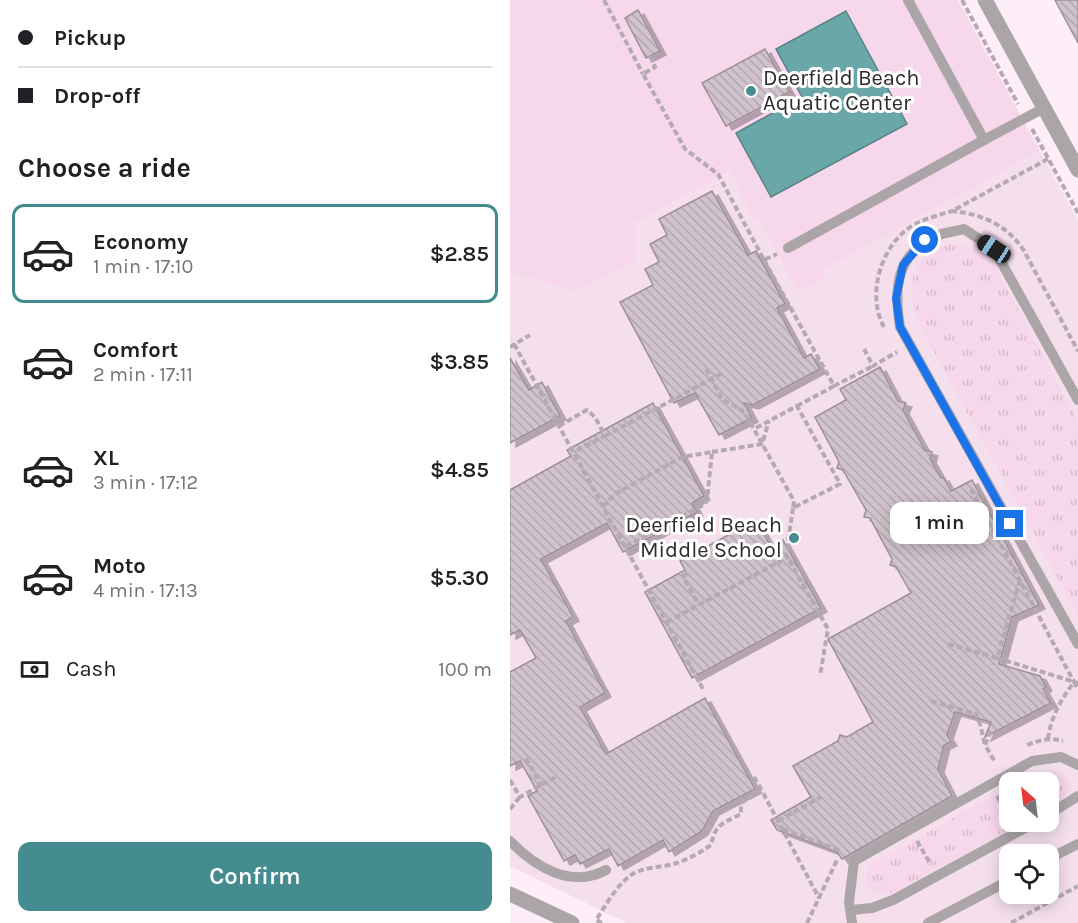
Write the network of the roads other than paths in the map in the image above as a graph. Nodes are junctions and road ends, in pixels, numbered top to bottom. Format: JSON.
{"nodes":[{"id":1,"x":908,"y":0,"type":"edge"},
{"id":2,"x":986,"y":0,"type":"edge"},
{"id":3,"x":1044,"y":108,"type":"junction"},
{"id":4,"x":984,"y":141,"type":"junction"},
{"id":5,"x":1078,"y":170,"type":"edge"},
{"id":6,"x":788,"y":248,"type":"road end"},
{"id":7,"x":1078,"y":400,"type":"edge"},
{"id":8,"x":1078,"y":644,"type":"edge"},
{"id":9,"x":1078,"y":765,"type":"edge"},
{"id":10,"x":1078,"y":796,"type":"edge"},
{"id":11,"x":1059,"y":808,"type":"edge"},
{"id":12,"x":1018,"y":832,"type":"edge"},
{"id":13,"x":510,"y":841,"type":"edge"},
{"id":14,"x":1078,"y":844,"type":"edge"},
{"id":15,"x":1059,"y":854,"type":"edge"},
{"id":16,"x":606,"y":870,"type":"dead end"},
{"id":17,"x":999,"y":886,"type":"edge"},
{"id":18,"x":510,"y":894,"type":"edge"},
{"id":19,"x":851,"y":910,"type":"junction"},
{"id":20,"x":573,"y":923,"type":"edge"},
{"id":21,"x":852,"y":923,"type":"edge"},
{"id":22,"x":928,"y":923,"type":"edge"}],
"edges":[{"from":1,"to":4,"type":"lane"},
{"from":2,"to":3,"type":"street"},
{"from":3,"to":4,"type":"lane"},
{"from":3,"to":5,"type":"street"},
{"from":4,"to":6,"type":"lane"},
{"from":7,"to":8,"type":"lane"},
{"from":9,"to":19,"type":"lane"},
{"from":10,"to":11,"type":"lane"},
{"from":12,"to":19,"type":"lane"},
{"from":13,"to":16,"type":"lane"},
{"from":14,"to":15,"type":"lane"},
{"from":17,"to":22,"type":"lane"},
{"from":18,"to":20,"type":"street"},
{"from":19,"to":21,"type":"lane"}]}
